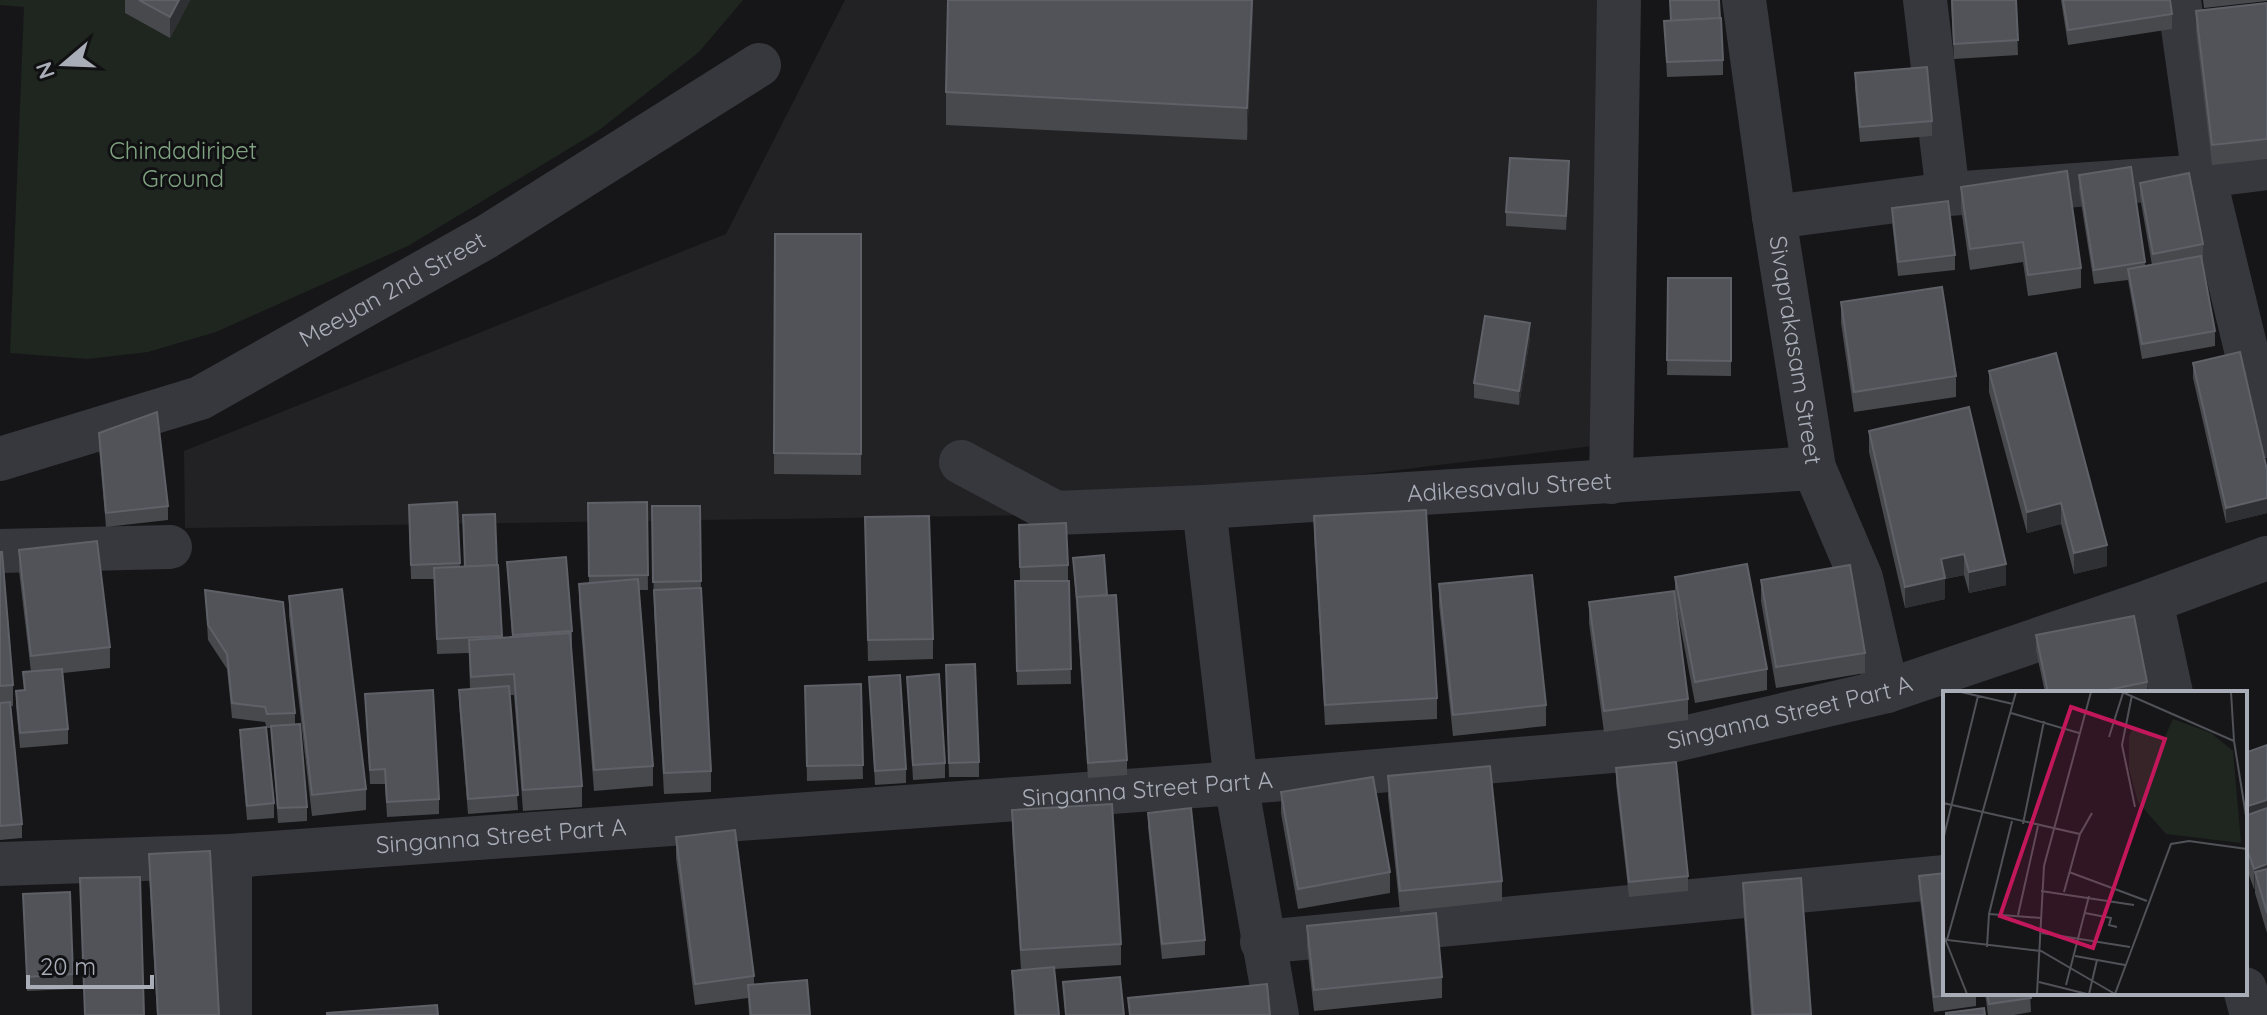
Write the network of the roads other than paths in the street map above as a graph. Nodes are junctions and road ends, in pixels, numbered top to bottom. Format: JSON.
{"nodes":[{"id":1,"x":1619,"y":0,"type":"edge"},
{"id":2,"x":1744,"y":0,"type":"edge"},
{"id":3,"x":1925,"y":0,"type":"edge"},
{"id":4,"x":2179,"y":0,"type":"edge"},
{"id":5,"x":759,"y":65,"type":"dead end"},
{"id":6,"x":2267,"y":168,"type":"edge"},
{"id":7,"x":2204,"y":176,"type":"junction"},
{"id":8,"x":1948,"y":194,"type":"junction"},
{"id":9,"x":1774,"y":217,"type":"junction"},
{"id":10,"x":2267,"y":436,"type":"edge"},
{"id":11,"x":0,"y":459,"type":"edge"},
{"id":12,"x":961,"y":462,"type":"dead end"},
{"id":13,"x":1814,"y":468,"type":"junction"},
{"id":14,"x":1611,"y":482,"type":"junction"},
{"id":15,"x":1204,"y":507,"type":"junction"},
{"id":16,"x":170,"y":547,"type":"dead end"},
{"id":17,"x":0,"y":551,"type":"edge"},
{"id":18,"x":2267,"y":558,"type":"edge"},
{"id":19,"x":2151,"y":601,"type":"junction"},
{"id":20,"x":1887,"y":691,"type":"junction"},
{"id":21,"x":2171,"y":691,"type":"edge"},
{"id":22,"x":1236,"y":783,"type":"junction"},
{"id":23,"x":230,"y":856,"type":"junction"},
{"id":24,"x":0,"y":864,"type":"edge"},
{"id":25,"x":1943,"y":877,"type":"edge"},
{"id":26,"x":1262,"y":942,"type":"junction"},
{"id":27,"x":2247,"y":995,"type":"edge"},
{"id":28,"x":230,"y":1015,"type":"edge"},
{"id":29,"x":1277,"y":1015,"type":"edge"},
{"id":30,"x":2252,"y":1015,"type":"edge"}],
"edges":[{"from":1,"to":14,"type":"street"},
{"from":2,"to":9,"type":"street","name":"Sivaprakasam Street"},
{"from":3,"to":8,"type":"street"},
{"from":4,"to":7,"type":"street"},
{"from":5,"to":11,"type":"street","name":"Meeyan 2nd Street"},
{"from":6,"to":7,"type":"street"},
{"from":7,"to":8,"type":"street"},
{"from":7,"to":10,"type":"street"},
{"from":8,"to":9,"type":"street"},
{"from":9,"to":13,"type":"street","name":"Sivaprakasam Street"},
{"from":12,"to":15,"type":"street","name":"Adikesavalu Street"},
{"from":13,"to":14,"type":"street","name":"Adikesavalu Street"},
{"from":13,"to":20,"type":"street","name":"Sivaprakasam Street"},
{"from":14,"to":15,"type":"street","name":"Adikesavalu Street"},
{"from":15,"to":22,"type":"street"},
{"from":16,"to":17,"type":"street"},
{"from":18,"to":19,"type":"street","name":"Singanna Street Part A"},
{"from":19,"to":20,"type":"street","name":"Singanna Street Part A"},
{"from":19,"to":21,"type":"street"},
{"from":20,"to":22,"type":"street","name":"Singanna Street Part A"},
{"from":22,"to":23,"type":"street","name":"Singanna Street Part A"},
{"from":22,"to":26,"type":"street"},
{"from":23,"to":24,"type":"street","name":"Singanna Street Part A"},
{"from":23,"to":28,"type":"street"},
{"from":25,"to":26,"type":"street"},
{"from":26,"to":29,"type":"street"},
{"from":27,"to":30,"type":"street"}]}
